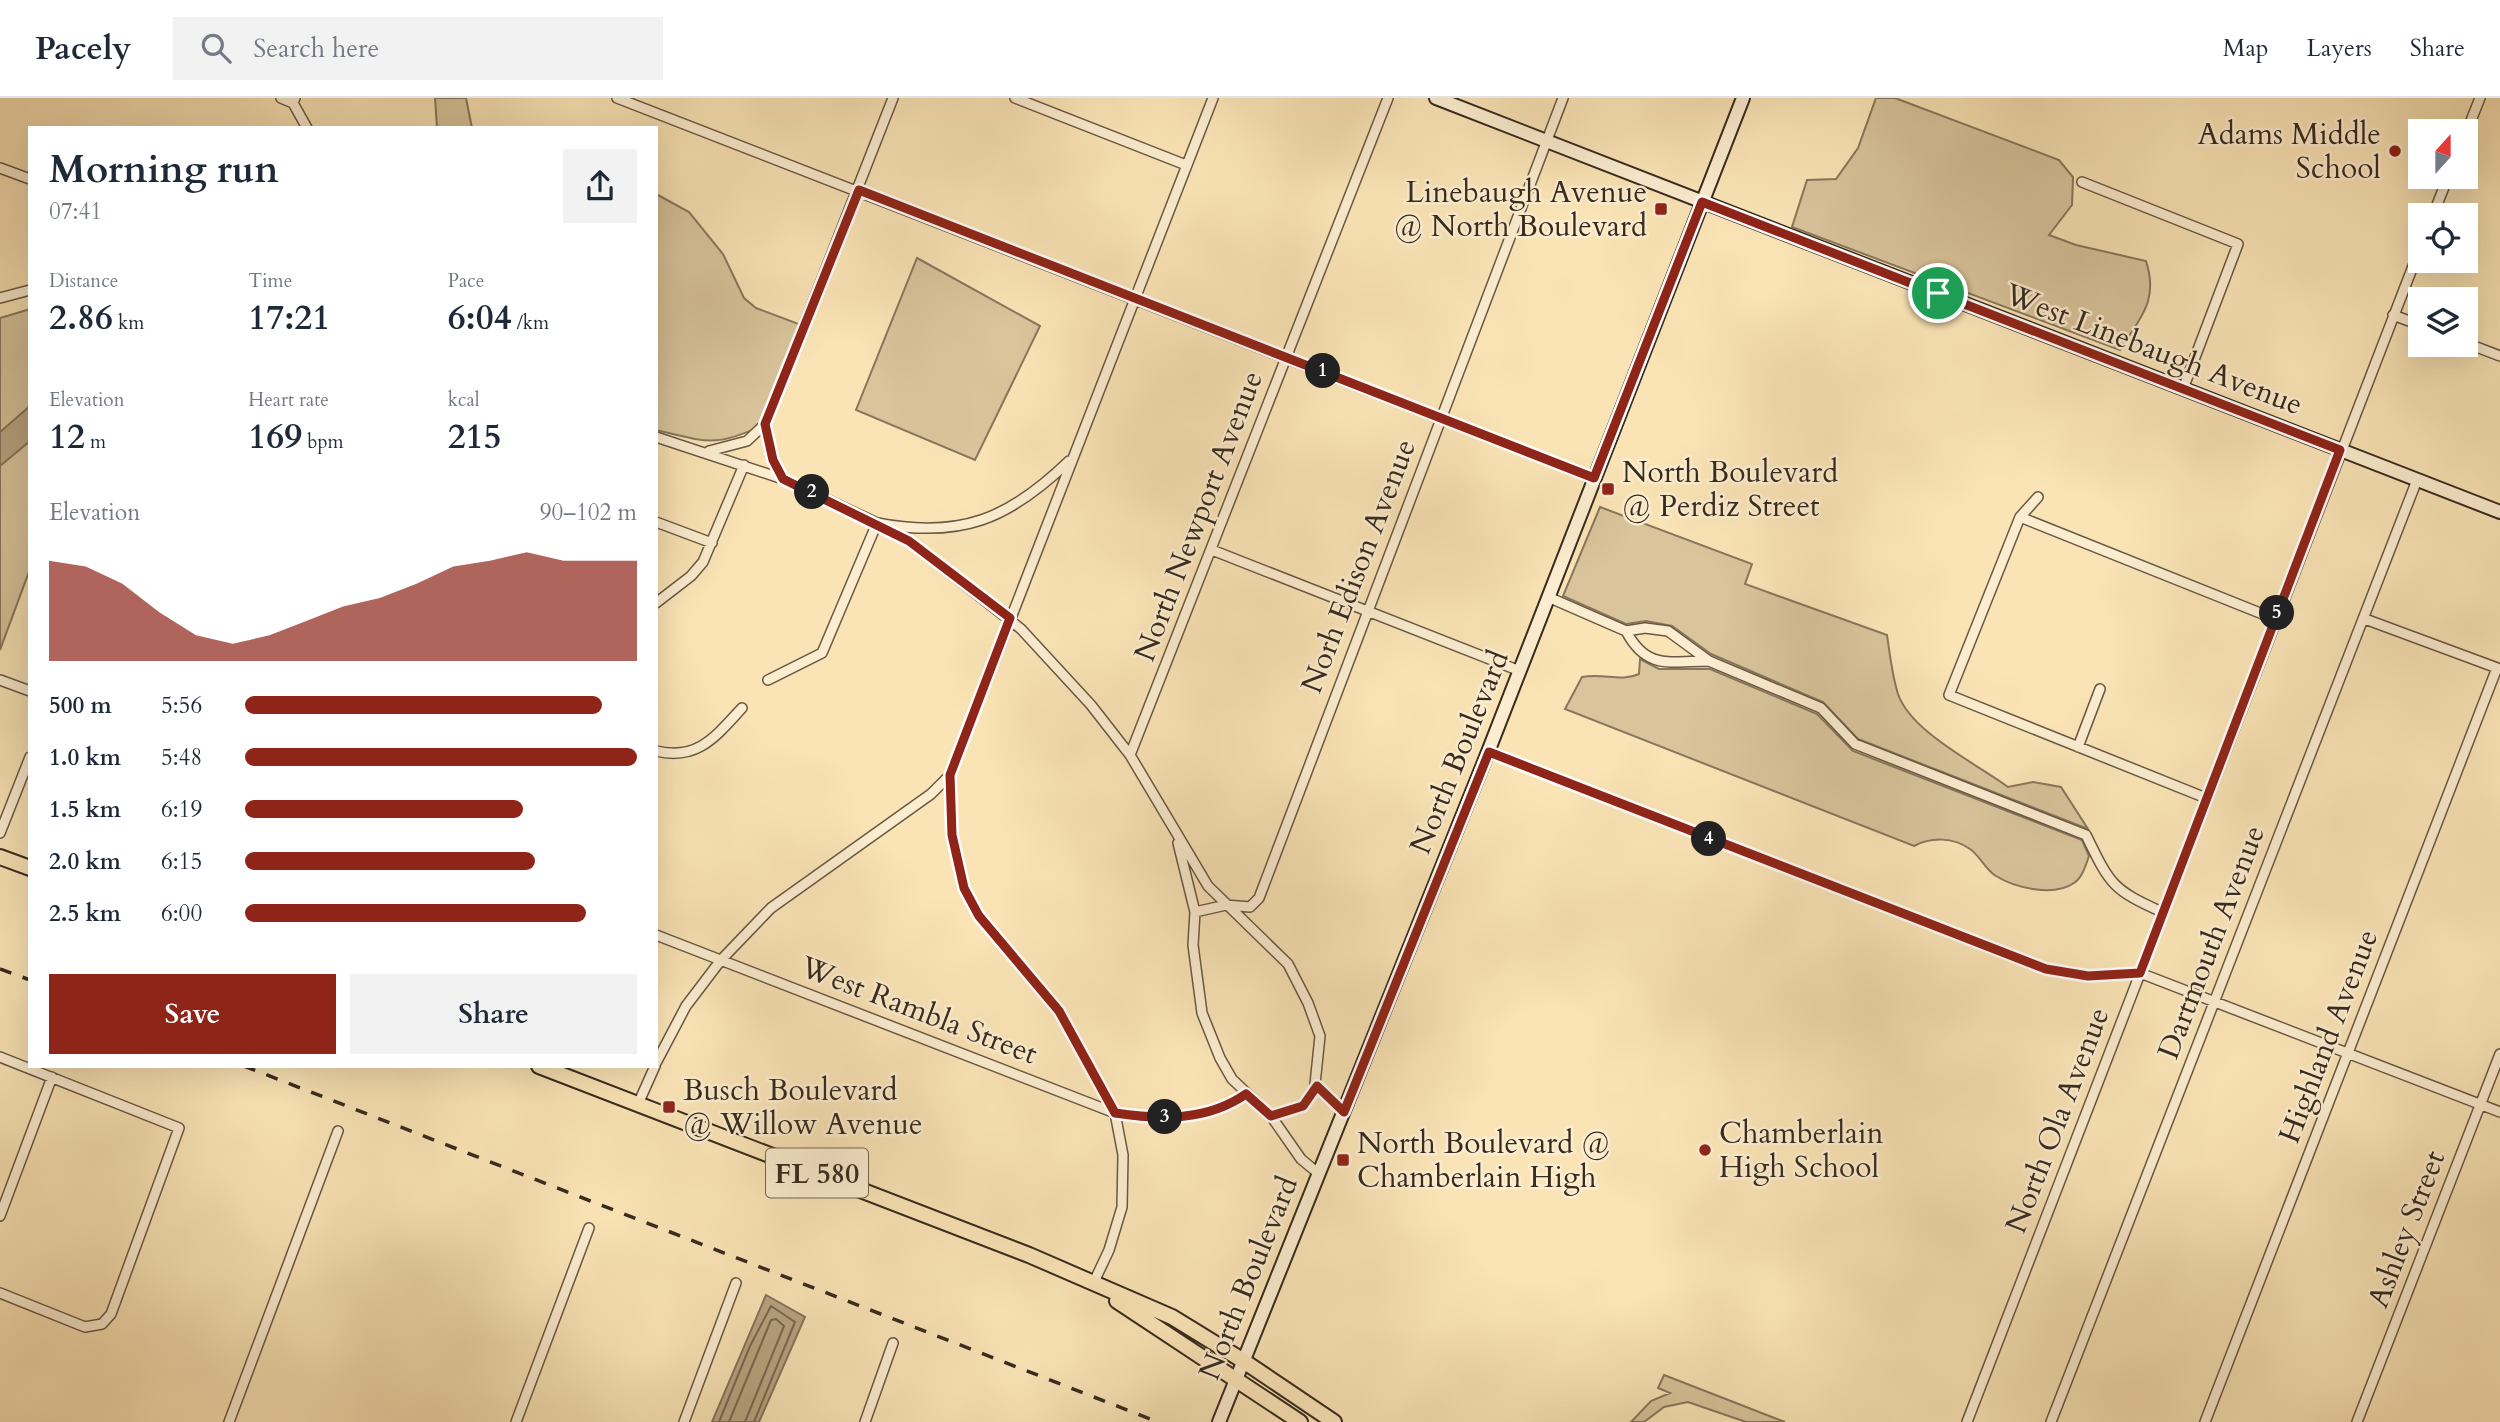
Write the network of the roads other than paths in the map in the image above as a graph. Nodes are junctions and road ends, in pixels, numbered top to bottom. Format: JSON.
{"nodes":[{"id":1,"x":281,"y":98,"type":"edge"},
{"id":2,"x":617,"y":98,"type":"edge"},
{"id":3,"x":894,"y":98,"type":"edge"},
{"id":4,"x":1015,"y":98,"type":"edge"},
{"id":5,"x":1213,"y":98,"type":"edge"},
{"id":6,"x":1388,"y":98,"type":"edge"},
{"id":7,"x":1436,"y":98,"type":"edge"},
{"id":8,"x":1563,"y":98,"type":"edge"},
{"id":9,"x":1743,"y":98,"type":"edge"},
{"id":10,"x":2480,"y":98,"type":"edge"},
{"id":11,"x":294,"y":100,"type":"edge"},
{"id":12,"x":2472,"y":119,"type":"edge"},
{"id":13,"x":306,"y":126,"type":"edge"},
{"id":14,"x":1546,"y":140,"type":"junction"},
{"id":15,"x":1186,"y":165,"type":"junction"},
{"id":16,"x":0,"y":168,"type":"edge"},
{"id":17,"x":28,"y":178,"type":"edge"},
{"id":18,"x":2082,"y":182,"type":"dead end"},
{"id":19,"x":859,"y":190,"type":"junction"},
{"id":20,"x":1702,"y":202,"type":"junction"},
{"id":21,"x":2410,"y":273,"type":"edge"},
{"id":22,"x":28,"y":291,"type":"edge"},
{"id":23,"x":0,"y":298,"type":"edge"},
{"id":24,"x":1135,"y":298,"type":"junction"},
{"id":25,"x":2393,"y":315,"type":"junction"},
{"id":26,"x":2408,"y":321,"type":"edge"},
{"id":27,"x":2478,"y":348,"type":"edge"},
{"id":28,"x":2500,"y":356,"type":"edge"},
{"id":29,"x":1287,"y":357,"type":"junction"},
{"id":30,"x":2183,"y":389,"type":"junction"},
{"id":31,"x":1441,"y":417,"type":"junction"},
{"id":32,"x":765,"y":424,"type":"junction"},
{"id":33,"x":658,"y":438,"type":"edge"},
{"id":34,"x":2340,"y":450,"type":"junction"},
{"id":35,"x":707,"y":452,"type":"junction"},
{"id":36,"x":1073,"y":458,"type":"junction"},
{"id":37,"x":744,"y":465,"type":"junction"},
{"id":38,"x":1594,"y":478,"type":"junction"},
{"id":39,"x":783,"y":479,"type":"junction"},
{"id":40,"x":2417,"y":480,"type":"junction"},
{"id":41,"x":2038,"y":498,"type":"dead end"},
{"id":42,"x":2500,"y":512,"type":"edge"},
{"id":43,"x":2020,"y":517,"type":"junction"},
{"id":44,"x":658,"y":523,"type":"edge"},
{"id":45,"x":877,"y":523,"type":"junction"},
{"id":46,"x":712,"y":543,"type":"junction"},
{"id":47,"x":1212,"y":550,"type":"junction"},
{"id":48,"x":1548,"y":597,"type":"junction"},
{"id":49,"x":658,"y":601,"type":"edge"},
{"id":50,"x":1368,"y":611,"type":"junction"},
{"id":51,"x":1010,"y":618,"type":"junction"},
{"id":52,"x":2275,"y":619,"type":"junction"},
{"id":53,"x":2365,"y":619,"type":"junction"},
{"id":54,"x":1626,"y":631,"type":"junction"},
{"id":55,"x":1709,"y":661,"type":"junction"},
{"id":56,"x":2498,"y":669,"type":"edge"},
{"id":57,"x":1520,"y":671,"type":"junction"},
{"id":58,"x":0,"y":680,"type":"edge"},
{"id":59,"x":768,"y":680,"type":"dead end"},
{"id":60,"x":2100,"y":689,"type":"dead end"},
{"id":61,"x":28,"y":690,"type":"edge"},
{"id":62,"x":742,"y":708,"type":"dead end"},
{"id":63,"x":2078,"y":747,"type":"junction"},
{"id":64,"x":658,"y":751,"type":"edge"},
{"id":65,"x":1489,"y":752,"type":"junction"},
{"id":66,"x":1130,"y":755,"type":"junction"},
{"id":67,"x":28,"y":762,"type":"edge"},
{"id":68,"x":950,"y":775,"type":"junction"},
{"id":69,"x":2206,"y":798,"type":"junction"},
{"id":70,"x":1175,"y":832,"type":"junction"},
{"id":71,"x":0,"y":833,"type":"edge"},
{"id":72,"x":0,"y":857,"type":"edge"},
{"id":73,"x":28,"y":867,"type":"edge"},
{"id":74,"x":1226,"y":905,"type":"junction"},
{"id":75,"x":1195,"y":912,"type":"junction"},
{"id":76,"x":2162,"y":912,"type":"junction"},
{"id":77,"x":658,"y":936,"type":"edge"},
{"id":78,"x":721,"y":960,"type":"junction"},
{"id":79,"x":2140,"y":973,"type":"junction"},
{"id":80,"x":2213,"y":1001,"type":"junction"},
{"id":81,"x":2348,"y":1053,"type":"junction"},
{"id":82,"x":2500,"y":1054,"type":"edge"},
{"id":83,"x":0,"y":1057,"type":"edge"},
{"id":84,"x":658,"y":1061,"type":"edge"},
{"id":85,"x":28,"y":1068,"type":"edge"},
{"id":86,"x":29,"y":1068,"type":"edge"},
{"id":87,"x":545,"y":1068,"type":"edge"},
{"id":88,"x":655,"y":1068,"type":"edge"},
{"id":89,"x":52,"y":1077,"type":"junction"},
{"id":90,"x":1317,"y":1086,"type":"junction"},
{"id":91,"x":1246,"y":1094,"type":"junction"},
{"id":92,"x":638,"y":1104,"type":"junction"},
{"id":93,"x":2480,"y":1104,"type":"junction"},
{"id":94,"x":1344,"y":1112,"type":"junction"},
{"id":95,"x":2500,"y":1112,"type":"edge"},
{"id":96,"x":1115,"y":1113,"type":"junction"},
{"id":97,"x":1271,"y":1116,"type":"junction"},
{"id":98,"x":338,"y":1131,"type":"dead end"},
{"id":99,"x":1318,"y":1174,"type":"junction"},
{"id":100,"x":0,"y":1216,"type":"edge"},
{"id":101,"x":589,"y":1228,"type":"dead end"},
{"id":102,"x":736,"y":1283,"type":"dead end"},
{"id":103,"x":1093,"y":1284,"type":"junction"},
{"id":104,"x":0,"y":1293,"type":"edge"},
{"id":105,"x":893,"y":1343,"type":"dead end"},
{"id":106,"x":1242,"y":1360,"type":"junction"},
{"id":107,"x":1235,"y":1380,"type":"junction"},
{"id":108,"x":229,"y":1422,"type":"edge"},
{"id":109,"x":516,"y":1422,"type":"edge"},
{"id":110,"x":684,"y":1422,"type":"edge"},
{"id":111,"x":865,"y":1422,"type":"edge"},
{"id":112,"x":1219,"y":1422,"type":"edge"},
{"id":113,"x":1300,"y":1422,"type":"edge"},
{"id":114,"x":1334,"y":1422,"type":"edge"},
{"id":115,"x":1968,"y":1422,"type":"edge"},
{"id":116,"x":2051,"y":1422,"type":"edge"},
{"id":117,"x":2205,"y":1422,"type":"edge"},
{"id":118,"x":2357,"y":1422,"type":"edge"}],
"edges":[{"from":1,"to":11,"type":"street"},
{"from":2,"to":19,"type":"street"},
{"from":3,"to":19,"type":"street"},
{"from":4,"to":15,"type":"street"},
{"from":5,"to":15,"type":"street"},
{"from":6,"to":29,"type":"street","name":"North Newport Avenue"},
{"from":7,"to":14,"type":"street","name":"West Linebaugh Avenue"},
{"from":8,"to":14,"type":"street","name":"Norh Edison Avenue"},
{"from":9,"to":20,"type":"street","name":"North Boulevard"},
{"from":10,"to":12,"type":"street"},
{"from":11,"to":13,"type":"street"},
{"from":14,"to":20,"type":"street","name":"West Linebaugh Avenue"},
{"from":14,"to":31,"type":"street","name":"Norh Edison Avenue"},
{"from":15,"to":24,"type":"street"},
{"from":16,"to":17,"type":"street"},
{"from":18,"to":30,"type":"street"},
{"from":19,"to":24,"type":"street"},
{"from":19,"to":32,"type":"street"},
{"from":20,"to":30,"type":"street","name":"West Linebaugh Avenue"},
{"from":20,"to":38,"type":"street","name":"North Boulevard"},
{"from":21,"to":25,"type":"street","name":"North Ola Avenue"},
{"from":22,"to":23,"type":"street"},
{"from":24,"to":29,"type":"street"},
{"from":24,"to":36,"type":"street"},
{"from":25,"to":26,"type":"street"},
{"from":25,"to":34,"type":"street","name":"North Ola Avenue"},
{"from":27,"to":28,"type":"street"},
{"from":29,"to":31,"type":"street"},
{"from":29,"to":47,"type":"street","name":"North Newport Avenue"},
{"from":30,"to":34,"type":"street","name":"West Linebaugh Avenue"},
{"from":31,"to":38,"type":"street"},
{"from":31,"to":50,"type":"street","name":"Norh Edison Avenue"},
{"from":32,"to":35,"type":"street"},
{"from":32,"to":39,"type":"street"},
{"from":33,"to":35,"type":"street"},
{"from":34,"to":40,"type":"street","name":"West Linebaugh Avenue"},
{"from":34,"to":52,"type":"street","name":"North Ola Avenue"},
{"from":35,"to":37,"type":"street"},
{"from":36,"to":45,"type":"street"},
{"from":36,"to":51,"type":"street"},
{"from":37,"to":39,"type":"street"},
{"from":37,"to":46,"type":"street"},
{"from":38,"to":48,"type":"street","name":"North Boulevard"},
{"from":39,"to":45,"type":"street"},
{"from":40,"to":42,"type":"street","name":"West Linebaugh Avenue"},
{"from":40,"to":53,"type":"street","name":"Dartmouth Avenue"},
{"from":41,"to":43,"type":"street"},
{"from":43,"to":52,"type":"street"},
{"from":43,"to":63,"type":"street"},
{"from":44,"to":46,"type":"street"},
{"from":45,"to":51,"type":"street"},
{"from":45,"to":59,"type":"street"},
{"from":46,"to":49,"type":"street"},
{"from":47,"to":50,"type":"street"},
{"from":47,"to":66,"type":"street","name":"North Newport Avenue"},
{"from":48,"to":54,"type":"street"},
{"from":48,"to":57,"type":"street","name":"North Boulevard"},
{"from":50,"to":57,"type":"street"},
{"from":50,"to":74,"type":"street","name":"Norh Edison Avenue"},
{"from":51,"to":66,"type":"street"},
{"from":51,"to":68,"type":"street"},
{"from":52,"to":69,"type":"street","name":"North Ola Avenue"},
{"from":53,"to":56,"type":"street"},
{"from":53,"to":80,"type":"street","name":"Dartmouth Avenue"},
{"from":54,"to":55,"type":"street"},
{"from":54,"to":55,"type":"street"},
{"from":55,"to":76,"type":"street"},
{"from":56,"to":81,"type":"street","name":"Highland Avenue"},
{"from":57,"to":65,"type":"street","name":"North Boulevard"},
{"from":58,"to":61,"type":"street"},
{"from":60,"to":63,"type":"street"},
{"from":62,"to":64,"type":"street"},
{"from":63,"to":69,"type":"street"},
{"from":65,"to":79,"type":"street"},
{"from":65,"to":94,"type":"street","name":"North Boulevard"},
{"from":66,"to":70,"type":"street"},
{"from":67,"to":71,"type":"street"},
{"from":68,"to":78,"type":"street"},
{"from":68,"to":96,"type":"street"},
{"from":69,"to":76,"type":"street","name":"North Ola Avenue"},
{"from":70,"to":74,"type":"street"},
{"from":70,"to":75,"type":"street"},
{"from":72,"to":73,"type":"main road"},
{"from":74,"to":75,"type":"street","name":"Norh Edison Avenue"},
{"from":74,"to":90,"type":"street"},
{"from":75,"to":91,"type":"street"},
{"from":76,"to":79,"type":"street","name":"North Ola Avenue"},
{"from":77,"to":78,"type":"street","name":"West Rambla Street"},
{"from":78,"to":84,"type":"street"},
{"from":78,"to":96,"type":"street","name":"West Rambla Street"},
{"from":79,"to":80,"type":"street"},
{"from":79,"to":115,"type":"street","name":"North Ola Avenue"},
{"from":80,"to":81,"type":"street"},
{"from":80,"to":116,"type":"street","name":"Dartmouth Avenue"},
{"from":81,"to":93,"type":"street"},
{"from":81,"to":117,"type":"street","name":"Highland Avenue"},
{"from":82,"to":93,"type":"street","name":"Ashley Street"},
{"from":83,"to":85,"type":"street"},
{"from":86,"to":89,"type":"street"},
{"from":87,"to":92,"type":"main road","number":"FL 580"},
{"from":88,"to":92,"type":"street"},
{"from":89,"to":100,"type":"street"},
{"from":89,"to":104,"type":"street"},
{"from":90,"to":94,"type":"street"},
{"from":90,"to":97,"type":"street"},
{"from":91,"to":96,"type":"street","name":"West Rambla Street"},
{"from":91,"to":97,"type":"street"},
{"from":92,"to":103,"type":"main road","number":"FL 580"},
{"from":93,"to":95,"type":"street"},
{"from":93,"to":118,"type":"street","name":"Ashley Street"},
{"from":94,"to":99,"type":"street","name":"North Boulevard"},
{"from":96,"to":103,"type":"street"},
{"from":97,"to":99,"type":"street"},
{"from":98,"to":108,"type":"street"},
{"from":99,"to":106,"type":"street","name":"North Boulevard"},
{"from":101,"to":109,"type":"street"},
{"from":102,"to":110,"type":"street"},
{"from":103,"to":106,"type":"main road","number":"FL 580"},
{"from":103,"to":107,"type":"main road","number":"FL 580"},
{"from":105,"to":111,"type":"street"},
{"from":106,"to":107,"type":"street","name":"North Boulevard"},
{"from":106,"to":114,"type":"main road","number":"FL 580"},
{"from":107,"to":112,"type":"street","name":"North Boulevard"},
{"from":107,"to":113,"type":"main road","number":"FL 580"}]}
